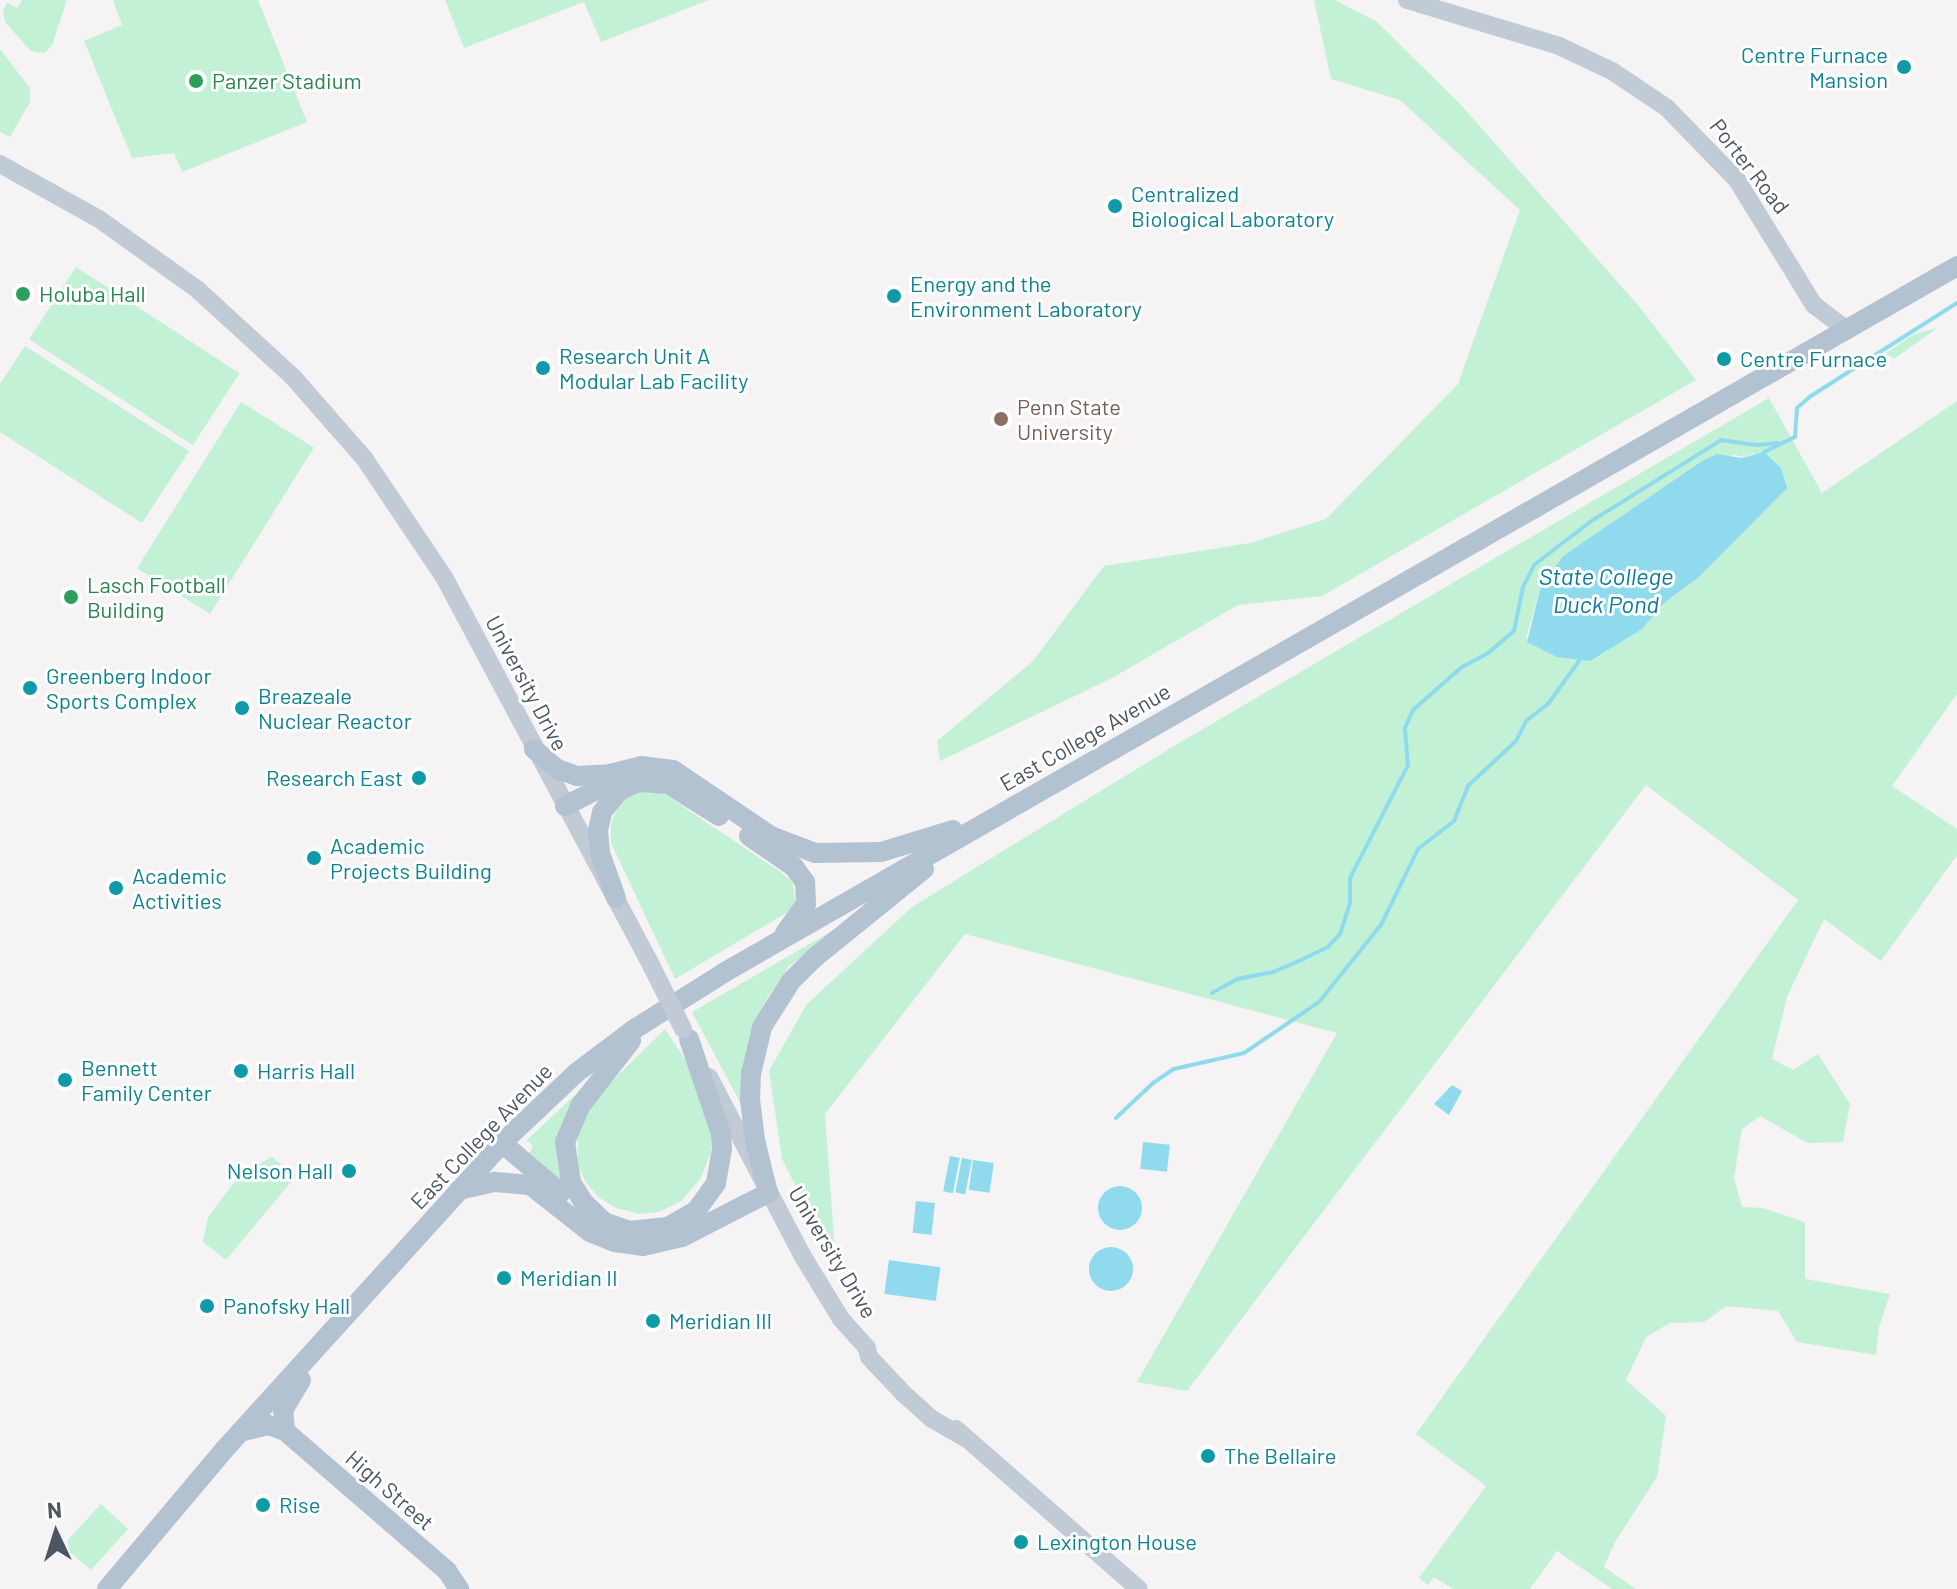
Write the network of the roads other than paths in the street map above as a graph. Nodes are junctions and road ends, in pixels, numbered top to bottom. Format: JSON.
{"nodes":[{"id":1,"x":1407,"y":0,"type":"edge"},
{"id":2,"x":0,"y":164,"type":"edge"},
{"id":3,"x":1957,"y":266,"type":"edge"},
{"id":4,"x":1846,"y":329,"type":"junction"},
{"id":5,"x":534,"y":749,"type":"junction"},
{"id":6,"x":630,"y":769,"type":"junction"},
{"id":7,"x":565,"y":806,"type":"junction"},
{"id":8,"x":1005,"y":811,"type":"junction"},
{"id":9,"x":976,"y":828,"type":"junction"},
{"id":10,"x":616,"y":898,"type":"junction"},
{"id":11,"x":776,"y":943,"type":"junction"},
{"id":12,"x":657,"y":1014,"type":"junction"},
{"id":13,"x":686,"y":1034,"type":"junction"},
{"id":14,"x":502,"y":1143,"type":"junction"},
{"id":15,"x":459,"y":1190,"type":"junction"},
{"id":16,"x":768,"y":1193,"type":"junction"},
{"id":17,"x":608,"y":1225,"type":"junction"},
{"id":18,"x":313,"y":1351,"type":"junction"},
{"id":19,"x":285,"y":1431,"type":"junction"},
{"id":20,"x":240,"y":1432,"type":"junction"},
{"id":21,"x":107,"y":1589,"type":"edge"},
{"id":22,"x":459,"y":1589,"type":"edge"},
{"id":23,"x":1139,"y":1589,"type":"edge"}],
"edges":[{"from":1,"to":4,"type":"main road","name":"Porter Road"},
{"from":2,"to":5,"type":"main road","name":"University Drive"},
{"from":3,"to":4,"type":"main road","name":"East College Avenue"},
{"from":4,"to":8,"type":"main road","name":"East College Avenue"},
{"from":5,"to":6,"type":"main road"},
{"from":5,"to":7,"type":"main road","name":"University Drive"},
{"from":6,"to":7,"type":"main road"},
{"from":6,"to":8,"type":"main road"},
{"from":7,"to":10,"type":"main road","name":"University Drive"},
{"from":8,"to":9,"type":"main road","name":"East College Avenue"},
{"from":9,"to":11,"type":"main road","name":"East College Avenue"},
{"from":9,"to":16,"type":"main road"},
{"from":10,"to":11,"type":"main road"},
{"from":10,"to":13,"type":"main road","name":"University Drive","bridge":true},
{"from":11,"to":12,"type":"main road","name":"East College Avenue"},
{"from":12,"to":14,"type":"main road","name":"East College Avenue"},
{"from":12,"to":17,"type":"main road"},
{"from":13,"to":16,"type":"main road","name":"University Drive"},
{"from":13,"to":17,"type":"main road"},
{"from":14,"to":15,"type":"main road","name":"East College Avenue"},
{"from":14,"to":17,"type":"main road"},
{"from":15,"to":16,"type":"main road"},
{"from":15,"to":18,"type":"main road","name":"East College Avenue"},
{"from":16,"to":23,"type":"main road","name":"University Drive"},
{"from":18,"to":19,"type":"main road","name":"East College Avenue"},
{"from":18,"to":20,"type":"main road","name":"East College Avenue"},
{"from":19,"to":20,"type":"main road"},
{"from":19,"to":22,"type":"main road","name":"High Street"},
{"from":20,"to":21,"type":"main road","name":"East College Avenue"}]}
